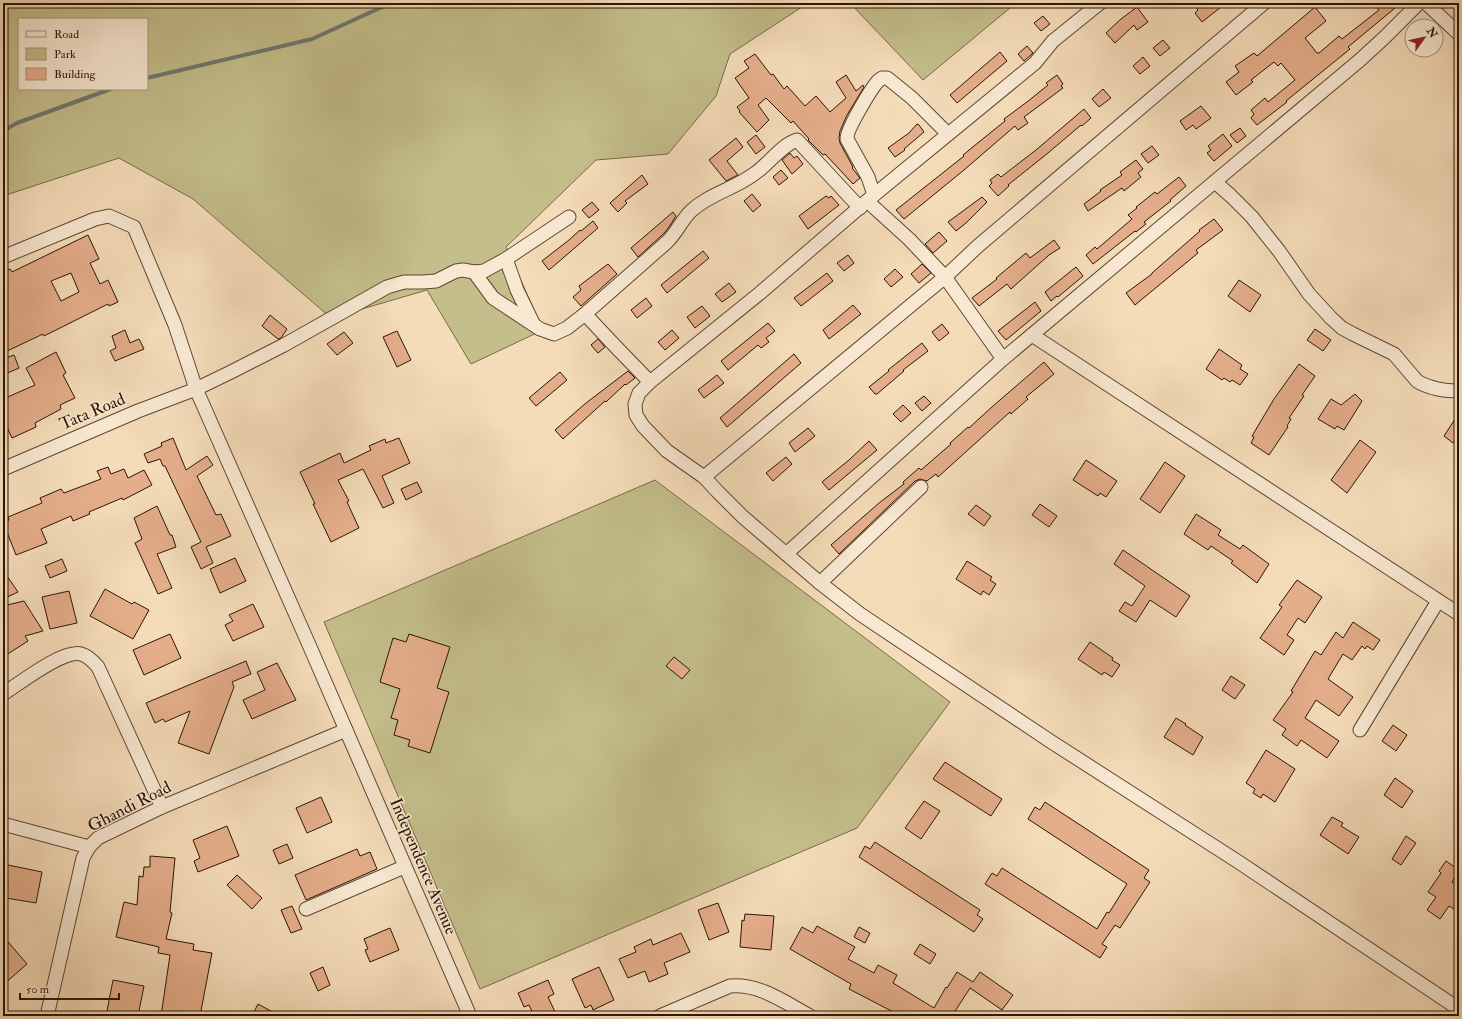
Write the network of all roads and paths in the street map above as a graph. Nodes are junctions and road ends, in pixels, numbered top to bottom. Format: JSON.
{"nodes":[{"id":1,"x":1100,"y":3,"type":"edge"},
{"id":2,"x":1264,"y":3,"type":"edge"},
{"id":3,"x":1419,"y":3,"type":"edge"},
{"id":4,"x":1426,"y":3,"type":"edge"},
{"id":5,"x":1459,"y":34,"type":"edge"},
{"id":6,"x":948,"y":134,"type":"junction"},
{"id":7,"x":1215,"y":182,"type":"junction"},
{"id":8,"x":867,"y":201,"type":"junction"},
{"id":9,"x":569,"y":217,"type":"dead end"},
{"id":10,"x":3,"y":258,"type":"edge"},
{"id":11,"x":506,"y":259,"type":"junction"},
{"id":12,"x":474,"y":272,"type":"junction"},
{"id":13,"x":944,"y":277,"type":"junction"},
{"id":14,"x":585,"y":314,"type":"junction"},
{"id":15,"x":535,"y":326,"type":"junction"},
{"id":16,"x":1032,"y":335,"type":"junction"},
{"id":17,"x":1003,"y":359,"type":"junction"},
{"id":18,"x":650,"y":382,"type":"junction"},
{"id":19,"x":196,"y":389,"type":"junction"},
{"id":20,"x":1459,"y":390,"type":"edge"},
{"id":21,"x":3,"y":469,"type":"edge"},
{"id":22,"x":704,"y":477,"type":"junction"},
{"id":23,"x":921,"y":487,"type":"dead end"},
{"id":24,"x":786,"y":554,"type":"junction"},
{"id":25,"x":820,"y":583,"type":"junction"},
{"id":26,"x":1438,"y":601,"type":"junction"},
{"id":27,"x":1459,"y":614,"type":"edge"},
{"id":28,"x":3,"y":694,"type":"edge"},
{"id":29,"x":346,"y":730,"type":"junction"},
{"id":30,"x":1360,"y":730,"type":"dead end"},
{"id":31,"x":162,"y":807,"type":"junction"},
{"id":32,"x":3,"y":824,"type":"edge"},
{"id":33,"x":89,"y":847,"type":"junction"},
{"id":34,"x":404,"y":867,"type":"junction"},
{"id":35,"x":306,"y":909,"type":"dead end"},
{"id":36,"x":1459,"y":1009,"type":"edge"},
{"id":37,"x":47,"y":1016,"type":"edge"},
{"id":38,"x":470,"y":1016,"type":"edge"},
{"id":39,"x":660,"y":1016,"type":"edge"},
{"id":40,"x":810,"y":1016,"type":"edge"}],
"edges":[{"from":1,"to":6,"type":"street"},
{"from":2,"to":13,"type":"street"},
{"from":3,"to":7,"type":"street"},
{"from":4,"to":5,"type":"street"},
{"from":6,"to":8,"type":"street"},
{"from":6,"to":8,"type":"street"},
{"from":7,"to":16,"type":"street"},
{"from":7,"to":20,"type":"street"},
{"from":8,"to":13,"type":"street"},
{"from":8,"to":14,"type":"street"},
{"from":8,"to":18,"type":"street"},
{"from":9,"to":11,"type":"street","name":"Tata Road"},
{"from":10,"to":19,"type":"street","name":"Independence Avenue"},
{"from":11,"to":12,"type":"street","name":"Tata Road"},
{"from":11,"to":15,"type":"street"},
{"from":12,"to":15,"type":"street"},
{"from":12,"to":19,"type":"street","name":"Tata Road"},
{"from":13,"to":17,"type":"street"},
{"from":13,"to":22,"type":"street"},
{"from":14,"to":15,"type":"street"},
{"from":14,"to":18,"type":"street"},
{"from":16,"to":17,"type":"street"},
{"from":16,"to":26,"type":"street"},
{"from":17,"to":24,"type":"street"},
{"from":18,"to":22,"type":"street"},
{"from":19,"to":21,"type":"street","name":"Tata Road"},
{"from":19,"to":29,"type":"street","name":"Independence Avenue"},
{"from":22,"to":24,"type":"street"},
{"from":23,"to":25,"type":"street"},
{"from":24,"to":25,"type":"street"},
{"from":25,"to":36,"type":"street"},
{"from":26,"to":27,"type":"street"},
{"from":26,"to":30,"type":"street"},
{"from":28,"to":31,"type":"street"},
{"from":29,"to":31,"type":"street","name":"Ghandi Road"},
{"from":29,"to":34,"type":"street","name":"Independence Avenue"},
{"from":31,"to":33,"type":"street","name":"Ghandi Road"},
{"from":32,"to":33,"type":"street"},
{"from":33,"to":37,"type":"street","name":"Ghandi Road"},
{"from":34,"to":35,"type":"street"},
{"from":34,"to":38,"type":"street","name":"Independence Avenue"},
{"from":39,"to":40,"type":"street"}]}
